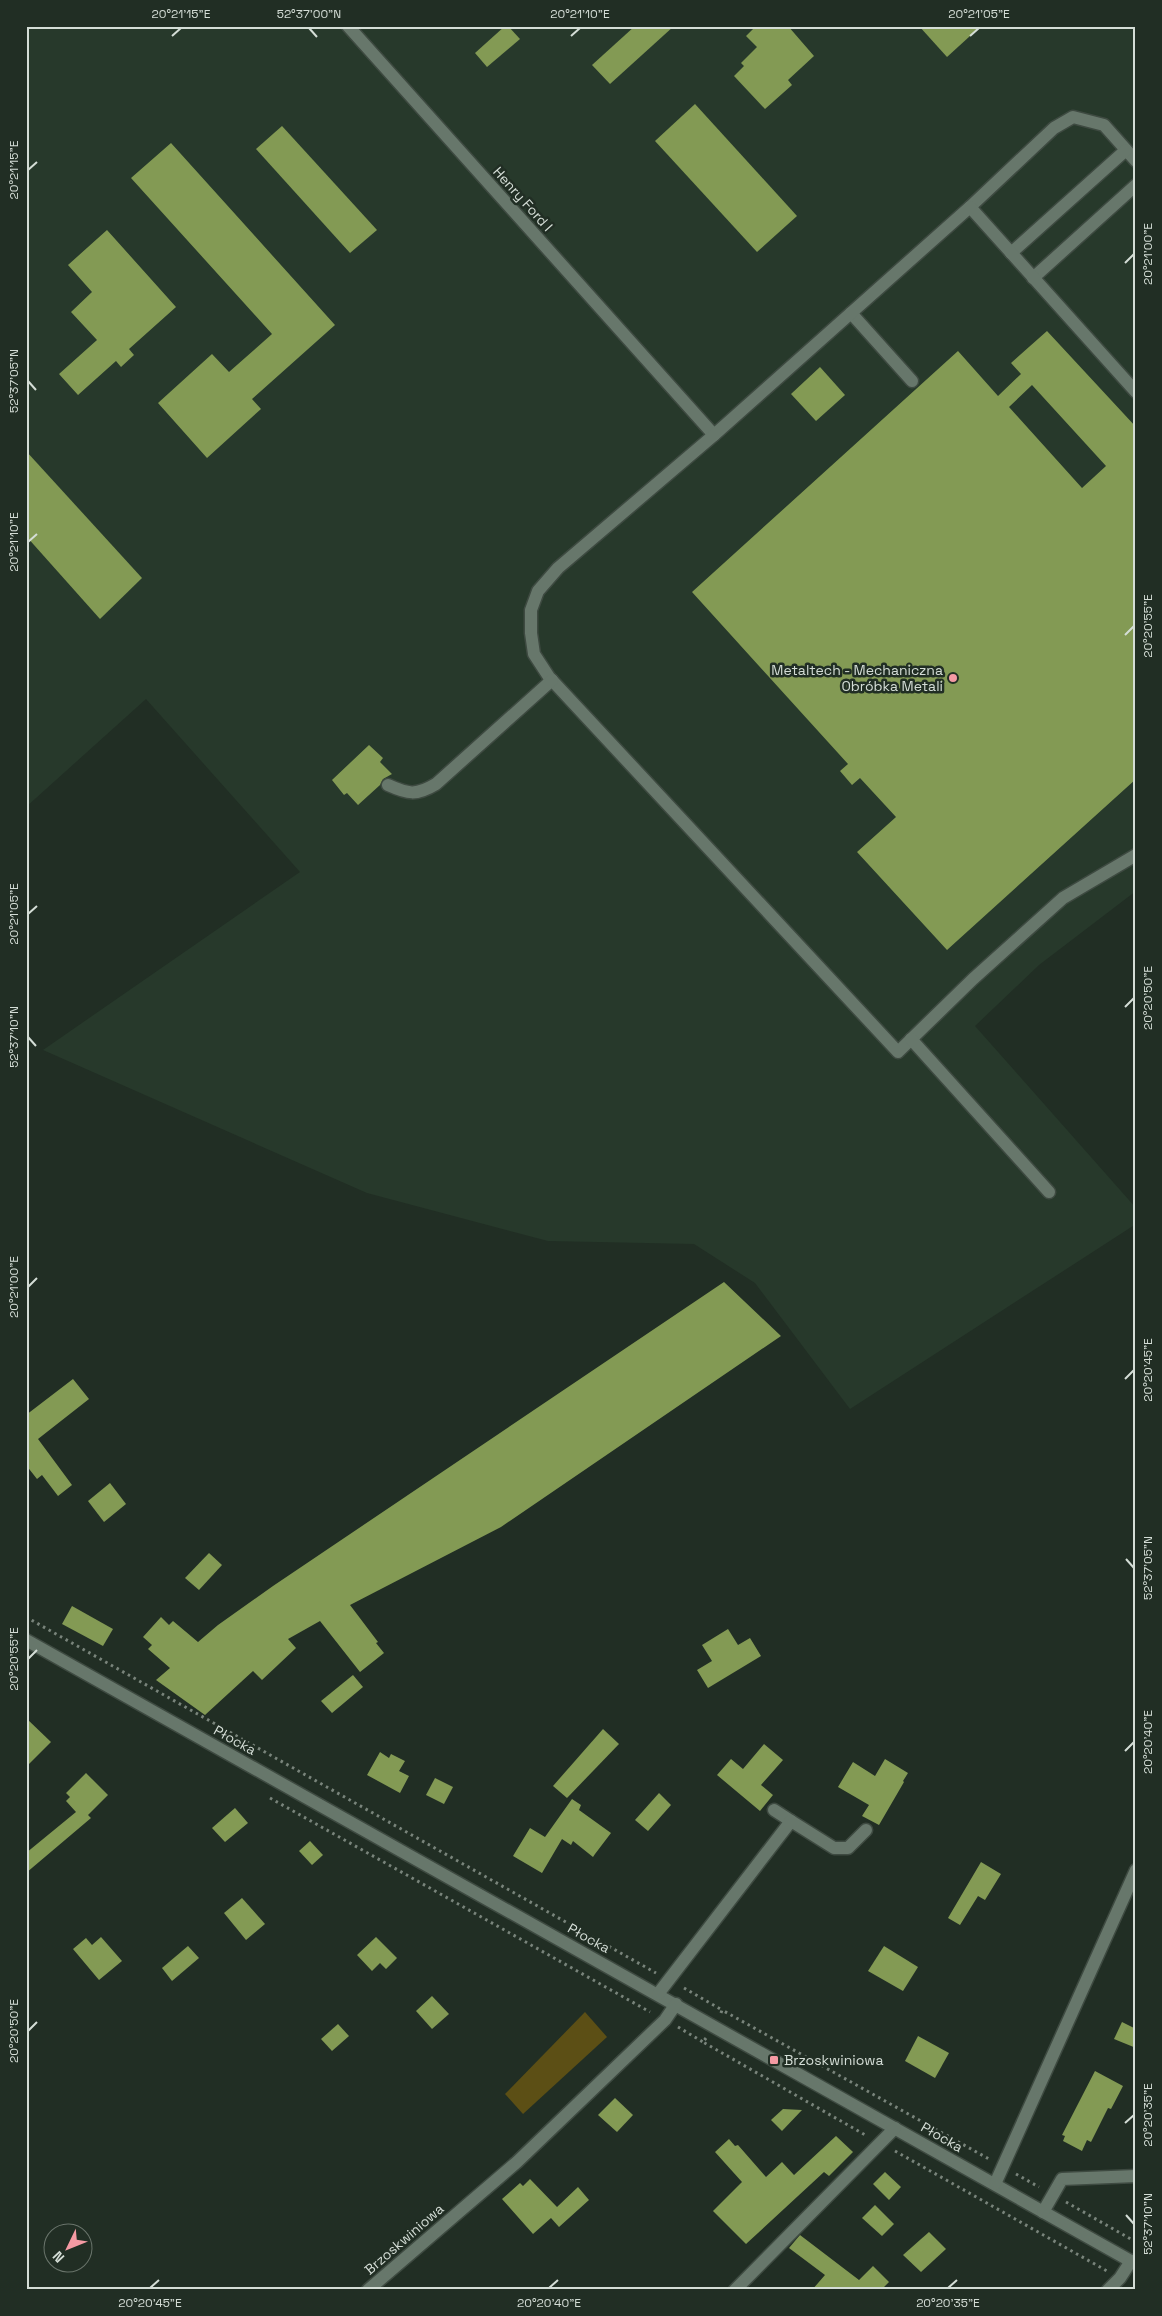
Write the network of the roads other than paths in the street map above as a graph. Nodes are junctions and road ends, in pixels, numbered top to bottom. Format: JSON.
{"nodes":[{"id":1,"x":348,"y":26,"type":"edge"},
{"id":2,"x":1126,"y":150,"type":"junction"},
{"id":3,"x":1136,"y":161,"type":"edge"},
{"id":4,"x":1136,"y":185,"type":"edge"},
{"id":5,"x":970,"y":207,"type":"junction"},
{"id":6,"x":1011,"y":253,"type":"junction"},
{"id":7,"x":1033,"y":278,"type":"junction"},
{"id":8,"x":851,"y":312,"type":"junction"},
{"id":9,"x":912,"y":381,"type":"dead end"},
{"id":10,"x":1136,"y":392,"type":"edge"},
{"id":11,"x":714,"y":436,"type":"junction"},
{"id":12,"x":552,"y":680,"type":"junction"},
{"id":13,"x":388,"y":785,"type":"dead end"},
{"id":14,"x":1136,"y":855,"type":"edge"},
{"id":15,"x":911,"y":1039,"type":"junction"},
{"id":16,"x":1049,"y":1192,"type":"dead end"},
{"id":17,"x":26,"y":1640,"type":"edge"},
{"id":18,"x":774,"y":1810,"type":"dead end"},
{"id":19,"x":790,"y":1821,"type":"junction"},
{"id":20,"x":866,"y":1830,"type":"dead end"},
{"id":21,"x":1136,"y":1870,"type":"edge"},
{"id":22,"x":658,"y":1994,"type":"junction"},
{"id":23,"x":676,"y":2004,"type":"junction"},
{"id":24,"x":895,"y":2128,"type":"junction"},
{"id":25,"x":1136,"y":2176,"type":"edge"},
{"id":26,"x":994,"y":2184,"type":"junction"},
{"id":27,"x":1043,"y":2212,"type":"junction"},
{"id":28,"x":1133,"y":2263,"type":"edge"},
{"id":29,"x":368,"y":2290,"type":"edge"},
{"id":30,"x":735,"y":2290,"type":"edge"},
{"id":31,"x":1108,"y":2290,"type":"edge"}],
"edges":[{"from":1,"to":11,"type":"street","name":"Henry Ford I"},
{"from":2,"to":3,"type":"street"},
{"from":2,"to":5,"type":"street"},
{"from":2,"to":6,"type":"street"},
{"from":4,"to":7,"type":"street"},
{"from":5,"to":6,"type":"street"},
{"from":5,"to":8,"type":"street"},
{"from":6,"to":7,"type":"street"},
{"from":7,"to":10,"type":"street"},
{"from":8,"to":9,"type":"street"},
{"from":8,"to":11,"type":"street"},
{"from":11,"to":12,"type":"street"},
{"from":12,"to":13,"type":"street"},
{"from":12,"to":15,"type":"street"},
{"from":14,"to":15,"type":"street"},
{"from":15,"to":16,"type":"street"},
{"from":17,"to":22,"type":"street","name":"Płocka"},
{"from":18,"to":19,"type":"street"},
{"from":19,"to":20,"type":"street"},
{"from":19,"to":22,"type":"street"},
{"from":21,"to":26,"type":"street"},
{"from":22,"to":23,"type":"street","name":"Płocka"},
{"from":23,"to":24,"type":"street","name":"Płocka"},
{"from":23,"to":29,"type":"street","name":"Brzoskwiniowa"},
{"from":24,"to":26,"type":"street","name":"Płocka"},
{"from":24,"to":30,"type":"street"},
{"from":25,"to":27,"type":"street"},
{"from":26,"to":27,"type":"street","name":"Płocka"},
{"from":27,"to":28,"type":"street","name":"Płocka"},
{"from":28,"to":31,"type":"street"}]}
